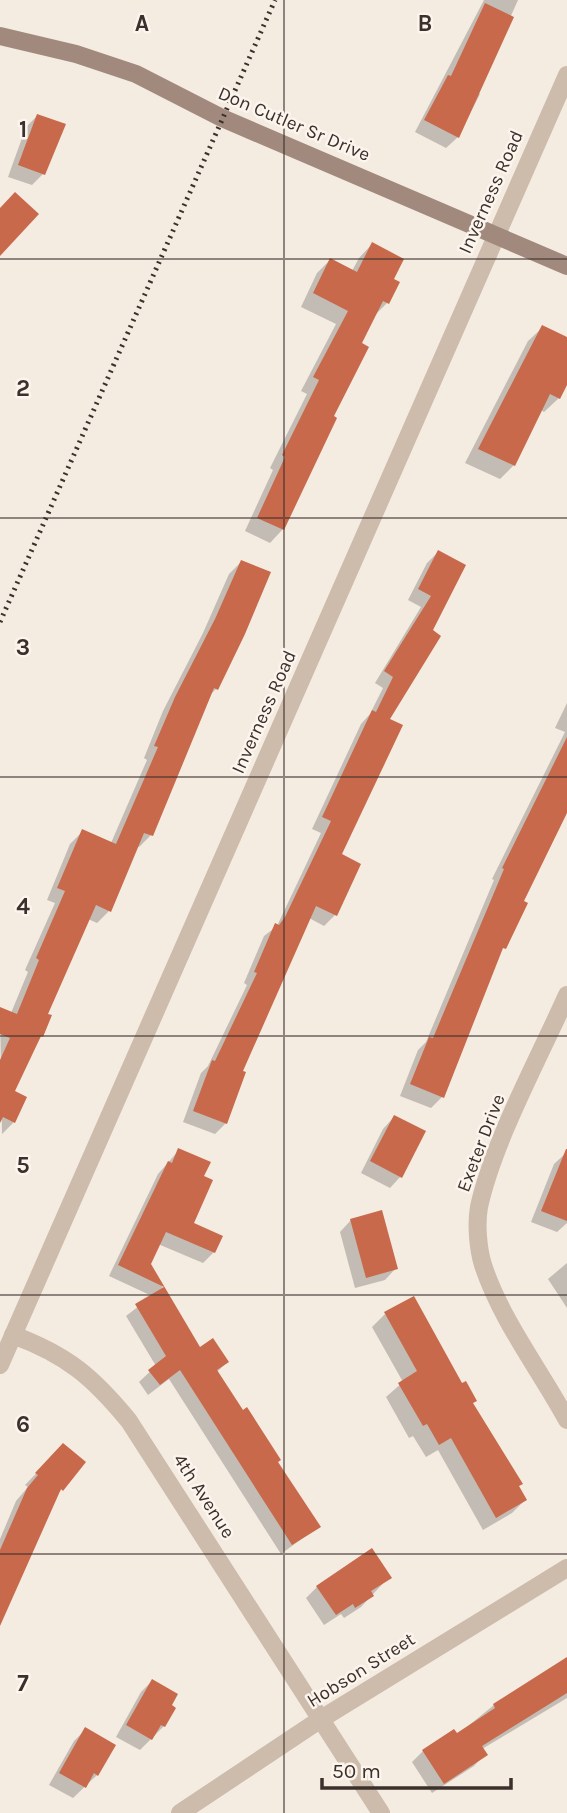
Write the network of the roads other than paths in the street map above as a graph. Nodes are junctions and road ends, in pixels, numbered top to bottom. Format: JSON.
{"nodes":[{"id":1,"x":0,"y":36,"type":"edge"},
{"id":2,"x":567,"y":75,"type":"edge"},
{"id":3,"x":496,"y":235,"type":"junction"},
{"id":4,"x":567,"y":266,"type":"edge"},
{"id":5,"x":567,"y":995,"type":"edge"},
{"id":6,"x":13,"y":1335,"type":"junction"},
{"id":7,"x":0,"y":1365,"type":"edge"},
{"id":8,"x":567,"y":1420,"type":"edge"},
{"id":9,"x":567,"y":1568,"type":"edge"},
{"id":10,"x":321,"y":1720,"type":"junction"},
{"id":11,"x":180,"y":1813,"type":"edge"},
{"id":12,"x":381,"y":1813,"type":"edge"}],
"edges":[{"from":1,"to":3,"type":"street","name":"Don Cutler Sr Drive"},
{"from":2,"to":3,"type":"street","name":"Inverness Road"},
{"from":3,"to":4,"type":"street","name":"Don Cutler Sr Drive"},
{"from":3,"to":6,"type":"street","name":"Inverness Road"},
{"from":5,"to":8,"type":"street","name":"Exeter Drive"},
{"from":6,"to":7,"type":"street","name":"Inverness Road"},
{"from":6,"to":10,"type":"street","name":"4th Avenue"},
{"from":9,"to":10,"type":"street","name":"Hobson Street"},
{"from":10,"to":11,"type":"street","name":"Hobson Street"},
{"from":10,"to":12,"type":"street","name":"4th Avenue"}]}
